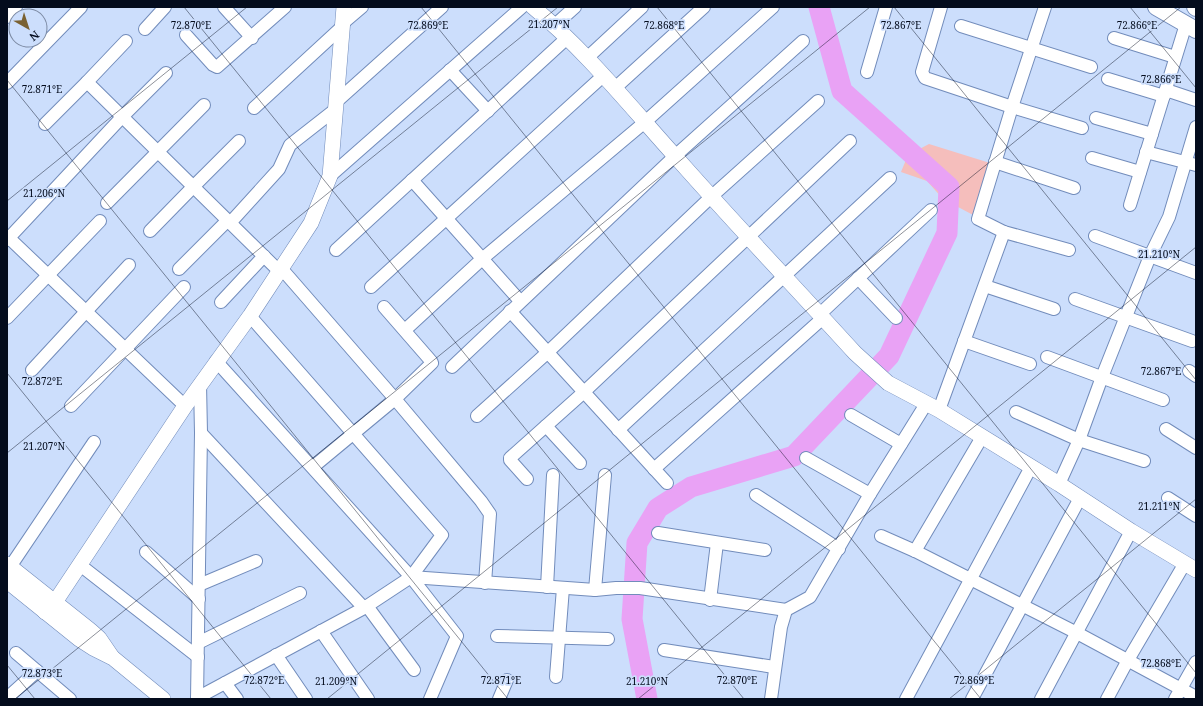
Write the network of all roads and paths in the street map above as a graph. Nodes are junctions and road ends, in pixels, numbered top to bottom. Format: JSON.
{"nodes":[{"id":1,"x":16,"y":7,"type":"edge"},
{"id":2,"x":81,"y":7,"type":"edge"},
{"id":3,"x":165,"y":7,"type":"edge"},
{"id":4,"x":224,"y":7,"type":"edge"},
{"id":5,"x":285,"y":7,"type":"edge"},
{"id":6,"x":344,"y":7,"type":"edge"},
{"id":7,"x":362,"y":7,"type":"edge"},
{"id":8,"x":442,"y":7,"type":"edge"},
{"id":9,"x":522,"y":7,"type":"edge"},
{"id":10,"x":533,"y":7,"type":"edge"},
{"id":11,"x":574,"y":7,"type":"edge"},
{"id":12,"x":642,"y":7,"type":"edge"},
{"id":13,"x":704,"y":7,"type":"edge"},
{"id":14,"x":773,"y":7,"type":"edge"},
{"id":15,"x":886,"y":7,"type":"edge"},
{"id":16,"x":941,"y":7,"type":"edge"},
{"id":17,"x":1045,"y":7,"type":"edge"},
{"id":18,"x":1156,"y":7,"type":"edge"},
{"id":19,"x":7,"y":17,"type":"edge"},
{"id":20,"x":342,"y":26,"type":"junction"},
{"id":21,"x":555,"y":26,"type":"junction"},
{"id":22,"x":961,"y":26,"type":"dead end"},
{"id":23,"x":1191,"y":27,"type":"edge"},
{"id":24,"x":145,"y":29,"type":"dead end"},
{"id":25,"x":186,"y":34,"type":"dead end"},
{"id":26,"x":252,"y":38,"type":"junction"},
{"id":27,"x":567,"y":38,"type":"junction"},
{"id":28,"x":1114,"y":38,"type":"dead end"},
{"id":29,"x":126,"y":41,"type":"dead end"},
{"id":30,"x":803,"y":41,"type":"dead end"},
{"id":31,"x":1031,"y":48,"type":"junction"},
{"id":32,"x":1175,"y":57,"type":"junction"},
{"id":33,"x":587,"y":58,"type":"junction"},
{"id":34,"x":1091,"y":67,"type":"dead end"},
{"id":35,"x":450,"y":70,"type":"junction"},
{"id":36,"x":867,"y":72,"type":"dead end"},
{"id":37,"x":166,"y":73,"type":"dead end"},
{"id":38,"x":603,"y":76,"type":"junction"},
{"id":39,"x":1108,"y":79,"type":"dead end"},
{"id":40,"x":87,"y":82,"type":"junction"},
{"id":41,"x":7,"y":83,"type":"edge"},
{"id":42,"x":615,"y":88,"type":"junction"},
{"id":43,"x":1165,"y":93,"type":"junction"},
{"id":44,"x":1196,"y":100,"type":"edge"},
{"id":45,"x":818,"y":101,"type":"dead end"},
{"id":46,"x":204,"y":105,"type":"dead end"},
{"id":47,"x":336,"y":105,"type":"junction"},
{"id":48,"x":1012,"y":107,"type":"junction"},
{"id":49,"x":254,"y":108,"type":"dead end"},
{"id":50,"x":488,"y":110,"type":"junction"},
{"id":51,"x":122,"y":117,"type":"junction"},
{"id":52,"x":1096,"y":118,"type":"dead end"},
{"id":53,"x":645,"y":122,"type":"junction"},
{"id":54,"x":45,"y":124,"type":"dead end"},
{"id":55,"x":1196,"y":127,"type":"edge"},
{"id":56,"x":1082,"y":128,"type":"dead end"},
{"id":57,"x":1152,"y":134,"type":"junction"},
{"id":58,"x":239,"y":141,"type":"dead end"},
{"id":59,"x":850,"y":141,"type":"dead end"},
{"id":60,"x":157,"y":152,"type":"junction"},
{"id":61,"x":1146,"y":152,"type":"junction"},
{"id":62,"x":675,"y":156,"type":"junction"},
{"id":63,"x":1092,"y":158,"type":"dead end"},
{"id":64,"x":995,"y":162,"type":"junction"},
{"id":65,"x":1191,"y":163,"type":"edge"},
{"id":66,"x":1140,"y":172,"type":"junction"},
{"id":67,"x":330,"y":176,"type":"junction"},
{"id":68,"x":890,"y":178,"type":"dead end"},
{"id":69,"x":412,"y":180,"type":"junction"},
{"id":70,"x":193,"y":187,"type":"junction"},
{"id":71,"x":1074,"y":188,"type":"dead end"},
{"id":72,"x":712,"y":196,"type":"junction"},
{"id":73,"x":107,"y":203,"type":"dead end"},
{"id":74,"x":1130,"y":205,"type":"dead end"},
{"id":75,"x":931,"y":210,"type":"dead end"},
{"id":76,"x":446,"y":219,"type":"junction"},
{"id":77,"x":100,"y":221,"type":"dead end"},
{"id":78,"x":228,"y":222,"type":"junction"},
{"id":79,"x":150,"y":231,"type":"dead end"},
{"id":80,"x":1004,"y":232,"type":"junction"},
{"id":81,"x":748,"y":236,"type":"junction"},
{"id":82,"x":1095,"y":236,"type":"dead end"},
{"id":83,"x":8,"y":238,"type":"edge"},
{"id":84,"x":336,"y":250,"type":"dead end"},
{"id":85,"x":1070,"y":250,"type":"dead end"},
{"id":86,"x":264,"y":256,"type":"junction"},
{"id":87,"x":1150,"y":256,"type":"junction"},
{"id":88,"x":482,"y":260,"type":"junction"},
{"id":89,"x":129,"y":265,"type":"dead end"},
{"id":90,"x":180,"y":269,"type":"dead end"},
{"id":91,"x":280,"y":270,"type":"junction"},
{"id":92,"x":1196,"y":273,"type":"edge"},
{"id":93,"x":48,"y":276,"type":"junction"},
{"id":94,"x":785,"y":276,"type":"junction"},
{"id":95,"x":858,"y":278,"type":"junction"},
{"id":96,"x":984,"y":286,"type":"junction"},
{"id":97,"x":184,"y":287,"type":"dead end"},
{"id":98,"x":371,"y":287,"type":"dead end"},
{"id":99,"x":1075,"y":299,"type":"dead end"},
{"id":100,"x":520,"y":301,"type":"junction"},
{"id":101,"x":221,"y":302,"type":"dead end"},
{"id":102,"x":384,"y":307,"type":"dead end"},
{"id":103,"x":1054,"y":309,"type":"dead end"},
{"id":104,"x":510,"y":311,"type":"junction"},
{"id":105,"x":86,"y":312,"type":"junction"},
{"id":106,"x":250,"y":316,"type":"junction"},
{"id":107,"x":821,"y":316,"type":"junction"},
{"id":108,"x":7,"y":318,"type":"edge"},
{"id":109,"x":896,"y":318,"type":"dead end"},
{"id":110,"x":1126,"y":318,"type":"junction"},
{"id":111,"x":405,"y":330,"type":"junction"},
{"id":112,"x":964,"y":341,"type":"junction"},
{"id":113,"x":1192,"y":341,"type":"dead end"},
{"id":114,"x":125,"y":349,"type":"junction"},
{"id":115,"x":548,"y":352,"type":"junction"},
{"id":116,"x":1047,"y":357,"type":"dead end"},
{"id":117,"x":216,"y":361,"type":"junction"},
{"id":118,"x":1030,"y":364,"type":"dead end"},
{"id":119,"x":452,"y":367,"type":"dead end"},
{"id":120,"x":32,"y":370,"type":"dead end"},
{"id":121,"x":1102,"y":377,"type":"junction"},
{"id":122,"x":200,"y":384,"type":"junction"},
{"id":123,"x":584,"y":392,"type":"junction"},
{"id":124,"x":395,"y":399,"type":"junction"},
{"id":125,"x":1162,"y":400,"type":"dead end"},
{"id":126,"x":71,"y":406,"type":"dead end"},
{"id":127,"x":185,"y":406,"type":"junction"},
{"id":128,"x":932,"y":407,"type":"junction"},
{"id":129,"x":1016,"y":412,"type":"dead end"},
{"id":130,"x":851,"y":415,"type":"dead end"},
{"id":131,"x":477,"y":416,"type":"dead end"},
{"id":132,"x":546,"y":426,"type":"junction"},
{"id":133,"x":1166,"y":429,"type":"dead end"},
{"id":134,"x":618,"y":430,"type":"junction"},
{"id":135,"x":201,"y":433,"type":"junction"},
{"id":136,"x":352,"y":434,"type":"junction"},
{"id":137,"x":982,"y":436,"type":"junction"},
{"id":138,"x":1079,"y":440,"type":"junction"},
{"id":139,"x":94,"y":442,"type":"dead end"},
{"id":140,"x":901,"y":444,"type":"junction"},
{"id":141,"x":1196,"y":448,"type":"edge"},
{"id":142,"x":806,"y":458,"type":"dead end"},
{"id":143,"x":1144,"y":461,"type":"dead end"},
{"id":144,"x":580,"y":463,"type":"dead end"},
{"id":145,"x":313,"y":467,"type":"junction"},
{"id":146,"x":1031,"y":467,"type":"junction"},
{"id":147,"x":654,"y":469,"type":"junction"},
{"id":148,"x":553,"y":475,"type":"dead end"},
{"id":149,"x":605,"y":475,"type":"dead end"},
{"id":150,"x":527,"y":479,"type":"dead end"},
{"id":151,"x":667,"y":483,"type":"dead end"},
{"id":152,"x":1058,"y":484,"type":"junction"},
{"id":153,"x":870,"y":494,"type":"junction"},
{"id":154,"x":756,"y":495,"type":"dead end"},
{"id":155,"x":1080,"y":498,"type":"junction"},
{"id":156,"x":1168,"y":498,"type":"dead end"},
{"id":157,"x":1196,"y":516,"type":"edge"},
{"id":158,"x":1131,"y":531,"type":"junction"},
{"id":159,"x":658,"y":533,"type":"dead end"},
{"id":160,"x":881,"y":536,"type":"dead end"},
{"id":161,"x":717,"y":543,"type":"junction"},
{"id":162,"x":839,"y":549,"type":"junction"},
{"id":163,"x":765,"y":550,"type":"dead end"},
{"id":164,"x":915,"y":551,"type":"junction"},
{"id":165,"x":146,"y":552,"type":"dead end"},
{"id":166,"x":256,"y":561,"type":"dead end"},
{"id":167,"x":80,"y":565,"type":"junction"},
{"id":168,"x":1190,"y":567,"type":"edge"},
{"id":169,"x":8,"y":571,"type":"edge"},
{"id":170,"x":411,"y":577,"type":"junction"},
{"id":171,"x":970,"y":580,"type":"junction"},
{"id":172,"x":485,"y":583,"type":"junction"},
{"id":173,"x":199,"y":585,"type":"junction"},
{"id":174,"x":547,"y":587,"type":"junction"},
{"id":175,"x":564,"y":588,"type":"junction"},
{"id":176,"x":595,"y":590,"type":"junction"},
{"id":177,"x":300,"y":593,"type":"dead end"},
{"id":178,"x":199,"y":599,"type":"junction"},
{"id":179,"x":710,"y":600,"type":"junction"},
{"id":180,"x":1021,"y":606,"type":"junction"},
{"id":181,"x":50,"y":607,"type":"junction"},
{"id":182,"x":366,"y":607,"type":"junction"},
{"id":183,"x":786,"y":610,"type":"junction"},
{"id":184,"x":321,"y":631,"type":"junction"},
{"id":185,"x":1077,"y":633,"type":"junction"},
{"id":186,"x":497,"y":636,"type":"dead end"},
{"id":187,"x":559,"y":638,"type":"junction"},
{"id":188,"x":608,"y":639,"type":"dead end"},
{"id":189,"x":198,"y":642,"type":"junction"},
{"id":190,"x":664,"y":650,"type":"dead end"},
{"id":191,"x":16,"y":654,"type":"dead end"},
{"id":192,"x":276,"y":655,"type":"junction"},
{"id":193,"x":198,"y":657,"type":"junction"},
{"id":194,"x":1128,"y":660,"type":"junction"},
{"id":195,"x":1196,"y":662,"type":"edge"},
{"id":196,"x":774,"y":667,"type":"junction"},
{"id":197,"x":414,"y":670,"type":"dead end"},
{"id":198,"x":37,"y":671,"type":"junction"},
{"id":199,"x":556,"y":677,"type":"dead end"},
{"id":200,"x":507,"y":680,"type":"dead end"},
{"id":201,"x":225,"y":683,"type":"junction"},
{"id":202,"x":1178,"y":694,"type":"edge"},
{"id":203,"x":157,"y":697,"type":"edge"},
{"id":204,"x":1196,"y":697,"type":"edge"},
{"id":205,"x":7,"y":698,"type":"edge"},
{"id":206,"x":70,"y":699,"type":"edge"},
{"id":207,"x":197,"y":699,"type":"edge"},
{"id":208,"x":237,"y":699,"type":"edge"},
{"id":209,"x":306,"y":699,"type":"edge"},
{"id":210,"x":368,"y":699,"type":"edge"},
{"id":211,"x":430,"y":699,"type":"edge"},
{"id":212,"x":499,"y":699,"type":"edge"},
{"id":213,"x":770,"y":699,"type":"edge"},
{"id":214,"x":906,"y":699,"type":"edge"},
{"id":215,"x":972,"y":699,"type":"edge"},
{"id":216,"x":1041,"y":699,"type":"edge"},
{"id":217,"x":1107,"y":699,"type":"edge"}],
"edges":[{"from":1,"to":19,"type":"street"},
{"from":2,"to":41,"type":"street"},
{"from":3,"to":24,"type":"street"},
{"from":4,"to":26,"type":"street"},
{"from":5,"to":26,"type":"street"},
{"from":6,"to":20,"type":"street"},
{"from":7,"to":20,"type":"street"},
{"from":8,"to":47,"type":"street"},
{"from":9,"to":35,"type":"street"},
{"from":10,"to":21,"type":"street"},
{"from":11,"to":21,"type":"street"},
{"from":12,"to":33,"type":"street"},
{"from":13,"to":42,"type":"street"},
{"from":14,"to":53,"type":"street"},
{"from":15,"to":36,"type":"street"},
{"from":16,"to":48,"type":"street"},
{"from":17,"to":31,"type":"street"},
{"from":18,"to":23,"type":"main road"},
{"from":20,"to":47,"type":"street"},
{"from":20,"to":49,"type":"street"},
{"from":21,"to":27,"type":"street"},
{"from":22,"to":31,"type":"street"},
{"from":23,"to":32,"type":"street"},
{"from":25,"to":26,"type":"street"},
{"from":27,"to":33,"type":"street"},
{"from":27,"to":50,"type":"street"},
{"from":28,"to":32,"type":"street"},
{"from":29,"to":40,"type":"street"},
{"from":30,"to":62,"type":"street"},
{"from":31,"to":34,"type":"street"},
{"from":31,"to":48,"type":"street"},
{"from":32,"to":43,"type":"street"},
{"from":33,"to":38,"type":"street"},
{"from":35,"to":50,"type":"street"},
{"from":35,"to":67,"type":"street"},
{"from":37,"to":51,"type":"street"},
{"from":38,"to":42,"type":"street"},
{"from":38,"to":76,"type":"street"},
{"from":39,"to":43,"type":"street"},
{"from":40,"to":51,"type":"street"},
{"from":40,"to":54,"type":"street"},
{"from":42,"to":53,"type":"street"},
{"from":43,"to":44,"type":"street"},
{"from":43,"to":57,"type":"street"},
{"from":45,"to":72,"type":"street"},
{"from":46,"to":60,"type":"street"},
{"from":47,"to":67,"type":"street"},
{"from":47,"to":78,"type":"street"},
{"from":48,"to":56,"type":"street"},
{"from":48,"to":64,"type":"street"},
{"from":50,"to":69,"type":"street"},
{"from":51,"to":60,"type":"street"},
{"from":51,"to":83,"type":"street"},
{"from":52,"to":57,"type":"street"},
{"from":53,"to":62,"type":"street"},
{"from":53,"to":88,"type":"street"},
{"from":55,"to":65,"type":"street"},
{"from":57,"to":61,"type":"street"},
{"from":58,"to":70,"type":"street"},
{"from":59,"to":81,"type":"street"},
{"from":60,"to":70,"type":"street"},
{"from":60,"to":73,"type":"street"},
{"from":61,"to":65,"type":"street"},
{"from":61,"to":66,"type":"street"},
{"from":62,"to":72,"type":"street"},
{"from":62,"to":100,"type":"street"},
{"from":63,"to":66,"type":"street"},
{"from":64,"to":71,"type":"street"},
{"from":64,"to":80,"type":"street"},
{"from":65,"to":87,"type":"street"},
{"from":66,"to":74,"type":"street"},
{"from":67,"to":91,"type":"street"},
{"from":68,"to":94,"type":"street"},
{"from":69,"to":76,"type":"street"},
{"from":69,"to":84,"type":"street"},
{"from":70,"to":78,"type":"street"},
{"from":70,"to":79,"type":"street"},
{"from":72,"to":81,"type":"street"},
{"from":72,"to":115,"type":"street"},
{"from":75,"to":95,"type":"street"},
{"from":76,"to":88,"type":"street"},
{"from":76,"to":98,"type":"street"},
{"from":77,"to":93,"type":"street"},
{"from":78,"to":86,"type":"street"},
{"from":78,"to":90,"type":"street"},
{"from":80,"to":85,"type":"street"},
{"from":80,"to":96,"type":"street"},
{"from":81,"to":94,"type":"street"},
{"from":81,"to":123,"type":"street"},
{"from":82,"to":87,"type":"street"},
{"from":83,"to":93,"type":"street"},
{"from":86,"to":91,"type":"street"},
{"from":86,"to":101,"type":"street"},
{"from":87,"to":92,"type":"street"},
{"from":87,"to":110,"type":"street"},
{"from":88,"to":100,"type":"street"},
{"from":88,"to":111,"type":"street"},
{"from":89,"to":105,"type":"street"},
{"from":91,"to":106,"type":"street"},
{"from":91,"to":124,"type":"street"},
{"from":93,"to":105,"type":"street"},
{"from":93,"to":108,"type":"street"},
{"from":94,"to":107,"type":"street"},
{"from":94,"to":134,"type":"street"},
{"from":95,"to":107,"type":"street"},
{"from":95,"to":109,"type":"street"},
{"from":96,"to":103,"type":"street"},
{"from":96,"to":112,"type":"street"},
{"from":97,"to":114,"type":"street"},
{"from":99,"to":110,"type":"street"},
{"from":100,"to":104,"type":"street"},
{"from":102,"to":111,"type":"street"},
{"from":104,"to":115,"type":"street"},
{"from":104,"to":119,"type":"street"},
{"from":105,"to":114,"type":"street"},
{"from":105,"to":120,"type":"street"},
{"from":106,"to":117,"type":"street"},
{"from":106,"to":136,"type":"street"},
{"from":107,"to":128,"type":"street"},
{"from":107,"to":147,"type":"street"},
{"from":110,"to":113,"type":"street"},
{"from":110,"to":121,"type":"street"},
{"from":111,"to":124,"type":"street"},
{"from":112,"to":118,"type":"street"},
{"from":112,"to":128,"type":"street"},
{"from":114,"to":126,"type":"street"},
{"from":114,"to":127,"type":"street"},
{"from":115,"to":123,"type":"street"},
{"from":115,"to":131,"type":"street"},
{"from":116,"to":121,"type":"street"},
{"from":117,"to":122,"type":"street"},
{"from":117,"to":145,"type":"street"},
{"from":121,"to":125,"type":"street"},
{"from":121,"to":138,"type":"street"},
{"from":122,"to":127,"type":"street"},
{"from":122,"to":135,"type":"street"},
{"from":123,"to":132,"type":"street"},
{"from":123,"to":134,"type":"street"},
{"from":124,"to":136,"type":"street"},
{"from":124,"to":172,"type":"street"},
{"from":127,"to":167,"type":"street"},
{"from":128,"to":137,"type":"street"},
{"from":128,"to":140,"type":"street"},
{"from":129,"to":138,"type":"street"},
{"from":130,"to":140,"type":"street"},
{"from":132,"to":144,"type":"street"},
{"from":132,"to":150,"type":"street"},
{"from":133,"to":141,"type":"street"},
{"from":134,"to":147,"type":"street"},
{"from":135,"to":173,"type":"street"},
{"from":135,"to":182,"type":"street"},
{"from":136,"to":145,"type":"street"},
{"from":136,"to":170,"type":"street"},
{"from":137,"to":146,"type":"street"},
{"from":137,"to":164,"type":"street"},
{"from":138,"to":143,"type":"street"},
{"from":138,"to":152,"type":"street"},
{"from":139,"to":169,"type":"street"},
{"from":140,"to":153,"type":"street"},
{"from":142,"to":153,"type":"street"},
{"from":145,"to":170,"type":"street"},
{"from":146,"to":152,"type":"street"},
{"from":146,"to":171,"type":"street"},
{"from":147,"to":151,"type":"street"},
{"from":148,"to":174,"type":"street"},
{"from":149,"to":176,"type":"street"},
{"from":152,"to":155,"type":"street"},
{"from":153,"to":162,"type":"street"},
{"from":154,"to":162,"type":"street"},
{"from":155,"to":158,"type":"street"},
{"from":155,"to":180,"type":"street"},
{"from":156,"to":157,"type":"street"},
{"from":158,"to":168,"type":"street"},
{"from":158,"to":185,"type":"street"},
{"from":159,"to":161,"type":"street"},
{"from":160,"to":164,"type":"street"},
{"from":161,"to":163,"type":"street"},
{"from":161,"to":179,"type":"street"},
{"from":162,"to":183,"type":"street"},
{"from":164,"to":171,"type":"street"},
{"from":165,"to":178,"type":"street"},
{"from":166,"to":173,"type":"street"},
{"from":167,"to":181,"type":"street"},
{"from":167,"to":193,"type":"street"},
{"from":168,"to":194,"type":"street"},
{"from":169,"to":181,"type":"street"},
{"from":170,"to":172,"type":"street"},
{"from":170,"to":182,"type":"street"},
{"from":170,"to":211,"type":"street"},
{"from":171,"to":180,"type":"street"},
{"from":171,"to":214,"type":"street"},
{"from":172,"to":174,"type":"street"},
{"from":173,"to":178,"type":"street"},
{"from":174,"to":175,"type":"street"},
{"from":175,"to":176,"type":"street"},
{"from":175,"to":187,"type":"street"},
{"from":176,"to":179,"type":"street"},
{"from":177,"to":189,"type":"street"},
{"from":178,"to":189,"type":"street"},
{"from":179,"to":183,"type":"street"},
{"from":180,"to":185,"type":"street"},
{"from":180,"to":215,"type":"street"},
{"from":181,"to":203,"type":"street"},
{"from":182,"to":184,"type":"street"},
{"from":182,"to":197,"type":"street"},
{"from":183,"to":196,"type":"street"},
{"from":184,"to":192,"type":"street"},
{"from":184,"to":210,"type":"street"},
{"from":185,"to":194,"type":"street"},
{"from":185,"to":216,"type":"street"},
{"from":186,"to":187,"type":"street"},
{"from":187,"to":188,"type":"street"},
{"from":187,"to":199,"type":"street"},
{"from":189,"to":193,"type":"street"},
{"from":190,"to":196,"type":"street"},
{"from":191,"to":198,"type":"street"},
{"from":192,"to":201,"type":"street"},
{"from":192,"to":209,"type":"street"},
{"from":193,"to":207,"type":"street"},
{"from":194,"to":202,"type":"street"},
{"from":194,"to":217,"type":"street"},
{"from":195,"to":202,"type":"street"},
{"from":196,"to":213,"type":"street"},
{"from":198,"to":205,"type":"street"},
{"from":198,"to":206,"type":"street"},
{"from":200,"to":212,"type":"street"},
{"from":201,"to":207,"type":"street"},
{"from":201,"to":208,"type":"street"},
{"from":202,"to":204,"type":"street"}]}
